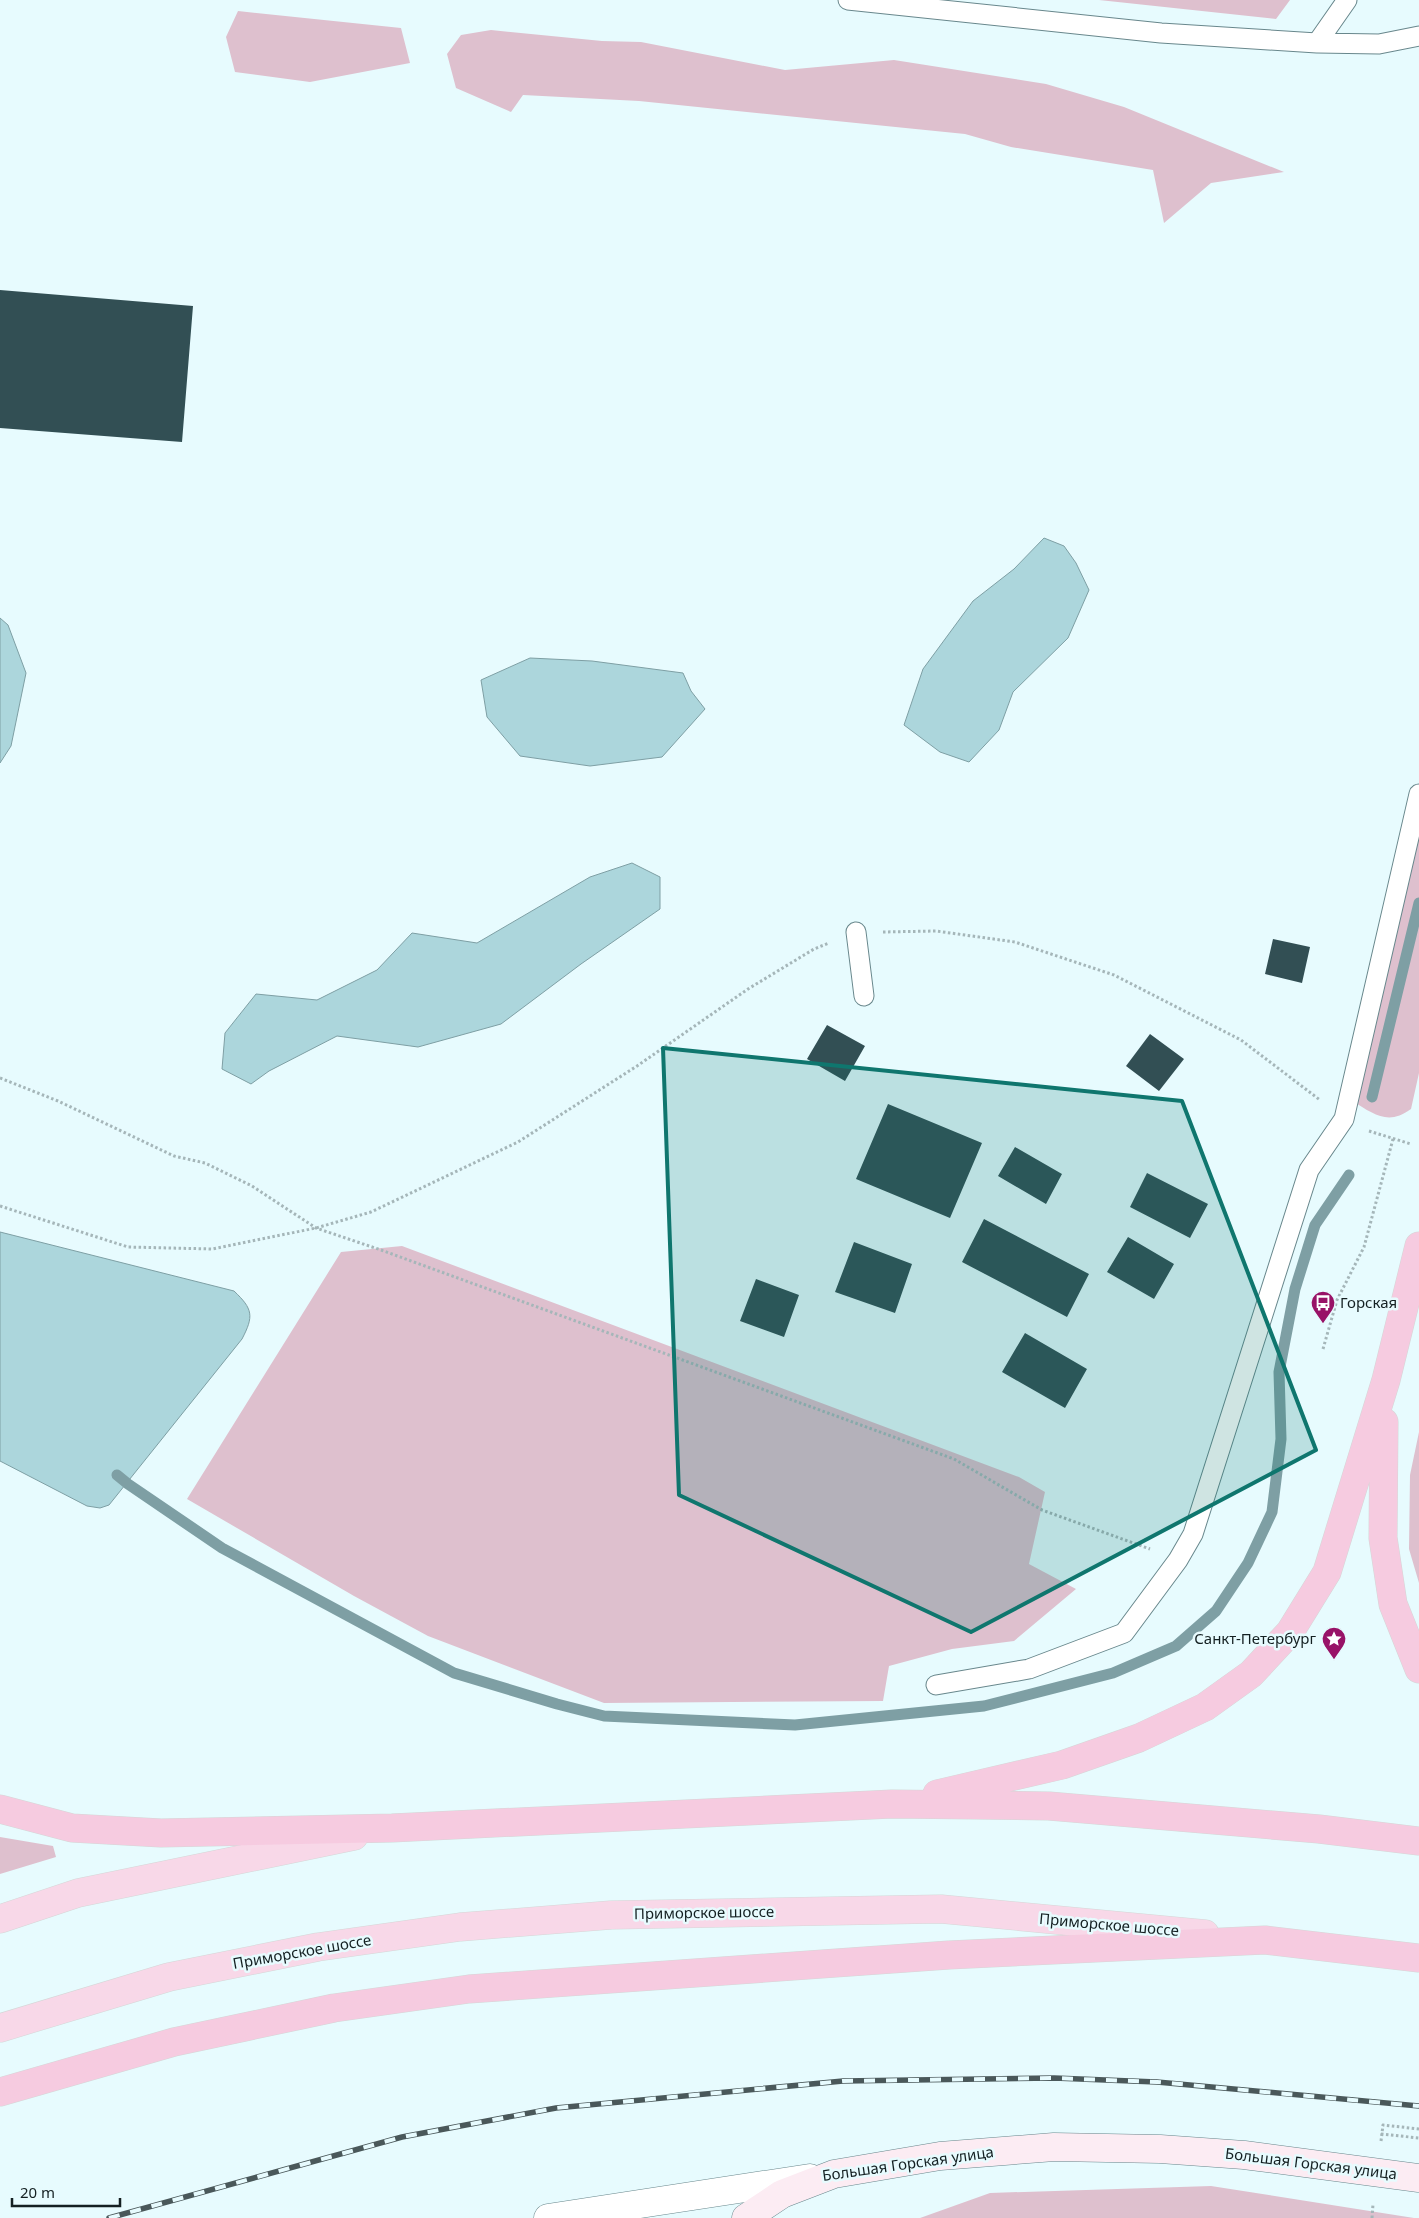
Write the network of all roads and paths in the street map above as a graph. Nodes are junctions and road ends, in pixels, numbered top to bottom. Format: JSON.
{"nodes":[{"id":1,"x":848,"y":0,"type":"edge"},
{"id":2,"x":1347,"y":0,"type":"edge"},
{"id":3,"x":1419,"y":36,"type":"edge"},
{"id":4,"x":1317,"y":43,"type":"junction"},
{"id":5,"x":1419,"y":794,"type":"edge"},
{"id":6,"x":856,"y":932,"type":"junction"},
{"id":7,"x":864,"y":996,"type":"dead end"},
{"id":8,"x":0,"y":1078,"type":"edge"},
{"id":9,"x":1344,"y":1119,"type":"junction"},
{"id":10,"x":1393,"y":1139,"type":"junction"},
{"id":11,"x":1411,"y":1144,"type":"dead end"},
{"id":12,"x":0,"y":1206,"type":"edge"},
{"id":13,"x":316,"y":1228,"type":"junction"},
{"id":14,"x":1419,"y":1246,"type":"edge"},
{"id":15,"x":1323,"y":1349,"type":"dead end"},
{"id":16,"x":1386,"y":1380,"type":"junction"},
{"id":17,"x":1178,"y":1560,"type":"junction"},
{"id":18,"x":1419,"y":1669,"type":"edge"},
{"id":19,"x":936,"y":1685,"type":"dead end"},
{"id":20,"x":892,"y":1804,"type":"junction"},
{"id":21,"x":0,"y":1809,"type":"edge"},
{"id":22,"x":392,"y":1828,"type":"junction"},
{"id":23,"x":1419,"y":1840,"type":"edge"},
{"id":24,"x":0,"y":1919,"type":"edge"},
{"id":25,"x":1265,"y":1940,"type":"junction"},
{"id":26,"x":1419,"y":1958,"type":"edge"},
{"id":27,"x":0,"y":2028,"type":"edge"},
{"id":28,"x":0,"y":2092,"type":"edge"},
{"id":29,"x":1419,"y":2129,"type":"edge"},
{"id":30,"x":1381,"y":2134,"type":"junction"},
{"id":31,"x":1419,"y":2138,"type":"edge"},
{"id":32,"x":1380,"y":2144,"type":"dead end"},
{"id":33,"x":834,"y":2174,"type":"junction"},
{"id":34,"x":1419,"y":2178,"type":"edge"},
{"id":35,"x":626,"y":2206,"type":"junction"},
{"id":36,"x":1373,"y":2207,"type":"dead end"},
{"id":37,"x":548,"y":2218,"type":"edge"},
{"id":38,"x":658,"y":2218,"type":"edge"},
{"id":39,"x":746,"y":2218,"type":"edge"},
{"id":40,"x":1372,"y":2218,"type":"edge"}],
"edges":[{"from":1,"to":4,"type":"lane"},
{"from":2,"to":4,"type":"lane"},
{"from":3,"to":4,"type":"lane"},
{"from":5,"to":9,"type":"lane"},
{"from":6,"to":7,"type":"lane"},
{"from":6,"to":9,"type":"path"},
{"from":6,"to":13,"type":"path"},
{"from":8,"to":13,"type":"path"},
{"from":9,"to":10,"type":"path"},
{"from":9,"to":17,"type":"lane"},
{"from":10,"to":11,"type":"path"},
{"from":10,"to":15,"type":"path"},
{"from":12,"to":13,"type":"path"},
{"from":13,"to":17,"type":"path"},
{"from":14,"to":16,"type":"highway"},
{"from":16,"to":18,"type":"highway"},
{"from":16,"to":20,"type":"highway"},
{"from":17,"to":19,"type":"lane"},
{"from":20,"to":22,"type":"highway"},
{"from":20,"to":23,"type":"highway"},
{"from":21,"to":22,"type":"highway"},
{"from":22,"to":24,"type":"main road"},
{"from":25,"to":26,"type":"highway","name":"Приморское шоссе"},
{"from":25,"to":27,"type":"main road","name":"Приморское шоссе"},
{"from":25,"to":28,"type":"highway"},
{"from":29,"to":30,"type":"path"},
{"from":30,"to":31,"type":"path"},
{"from":30,"to":32,"type":"path"},
{"from":33,"to":34,"type":"main road","name":"Большая Горская улица"},
{"from":33,"to":35,"type":"street","name":"Большая Горская улица"},
{"from":33,"to":39,"type":"main road"},
{"from":35,"to":37,"type":"street","name":"Большая Горская улица"},
{"from":35,"to":38,"type":"street"},
{"from":36,"to":40,"type":"path"}]}
